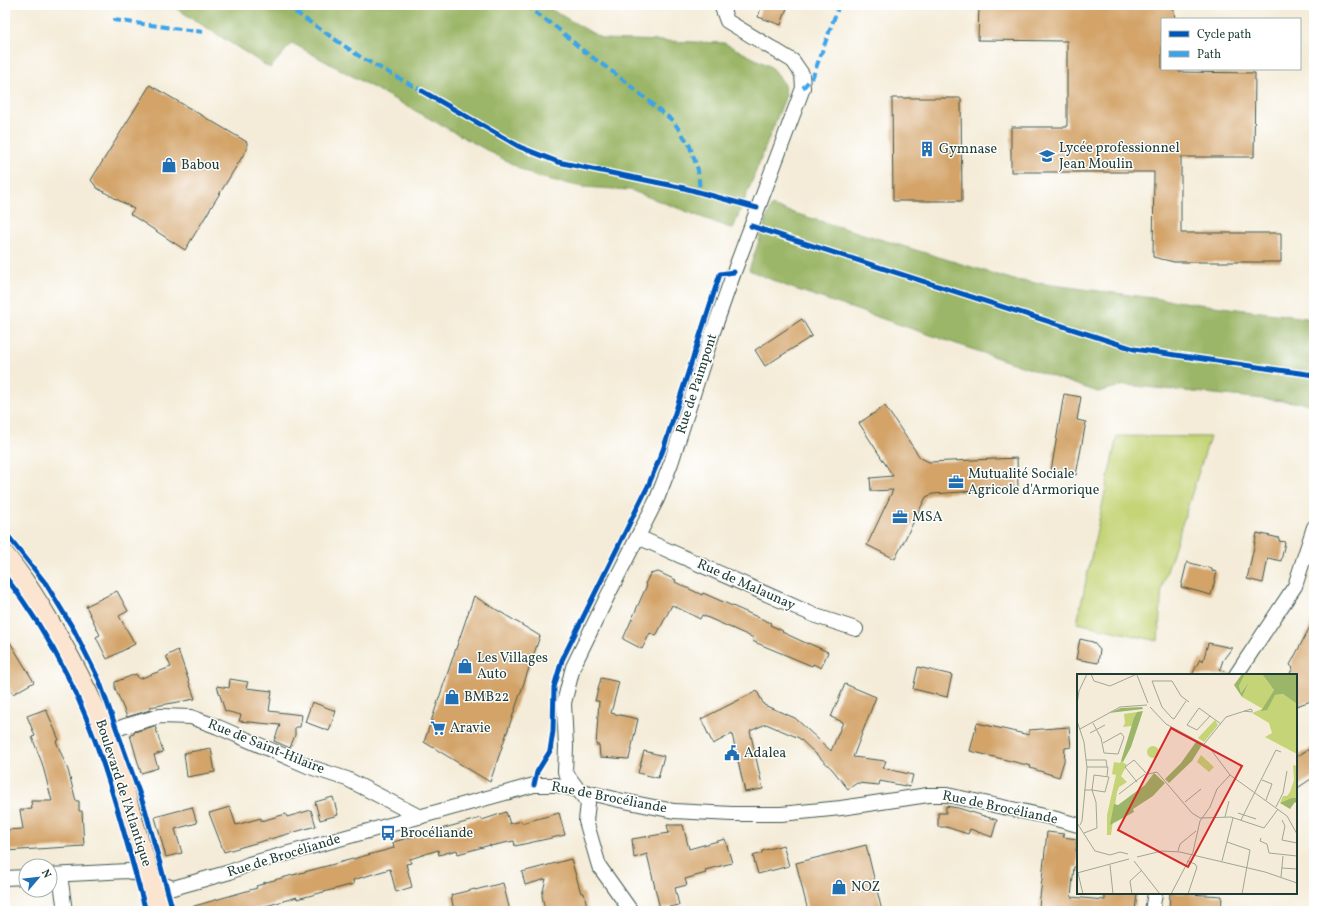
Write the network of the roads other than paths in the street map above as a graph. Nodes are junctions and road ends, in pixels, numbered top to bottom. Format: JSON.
{"nodes":[{"id":1,"x":712,"y":5,"type":"edge"},
{"id":2,"x":722,"y":5,"type":"edge"},
{"id":3,"x":1314,"y":527,"type":"edge"},
{"id":4,"x":638,"y":537,"type":"junction"},
{"id":5,"x":5,"y":555,"type":"edge"},
{"id":6,"x":856,"y":629,"type":"dead end"},
{"id":7,"x":1237,"y":674,"type":"edge"},
{"id":8,"x":106,"y":733,"type":"junction"},
{"id":9,"x":578,"y":790,"type":"junction"},
{"id":10,"x":420,"y":817,"type":"junction"},
{"id":11,"x":1077,"y":825,"type":"edge"},
{"id":12,"x":58,"y":875,"type":"edge"},
{"id":13,"x":18,"y":877,"type":"edge"},
{"id":14,"x":5,"y":878,"type":"edge"},
{"id":15,"x":151,"y":879,"type":"junction"},
{"id":16,"x":58,"y":886,"type":"edge"},
{"id":17,"x":1155,"y":894,"type":"edge"},
{"id":18,"x":65,"y":911,"type":"edge"},
{"id":19,"x":160,"y":911,"type":"edge"},
{"id":20,"x":631,"y":911,"type":"edge"},
{"id":21,"x":1152,"y":911,"type":"edge"}],
"edges":[{"from":1,"to":2,"type":"street"},
{"from":2,"to":4,"type":"street","name":"Rue de Paimpont"},
{"from":3,"to":7,"type":"street"},
{"from":4,"to":6,"type":"street","name":"Rue de Malaunay"},
{"from":4,"to":9,"type":"street","name":"Rue de Paimpont"},
{"from":5,"to":8,"type":"main road","name":"Boulevard de l'Atlantique"},
{"from":8,"to":10,"type":"street","name":"Rue de Saint-Hilaire"},
{"from":8,"to":15,"type":"main road","name":"Boulevard de l'Atlantique"},
{"from":9,"to":10,"type":"street","name":"Rue de Brocéliande"},
{"from":9,"to":11,"type":"street","name":"Rue de Brocéliande"},
{"from":9,"to":20,"type":"street","name":"Rue de Paimpont"},
{"from":10,"to":15,"type":"street","name":"Rue de Brocéliande"},
{"from":12,"to":15,"type":"street","name":"Rue de Brocéliande"},
{"from":13,"to":14,"type":"street"},
{"from":15,"to":19,"type":"main road","name":"Boulevard de l'Atlantique"},
{"from":16,"to":18,"type":"street"},
{"from":17,"to":21,"type":"street"}]}
